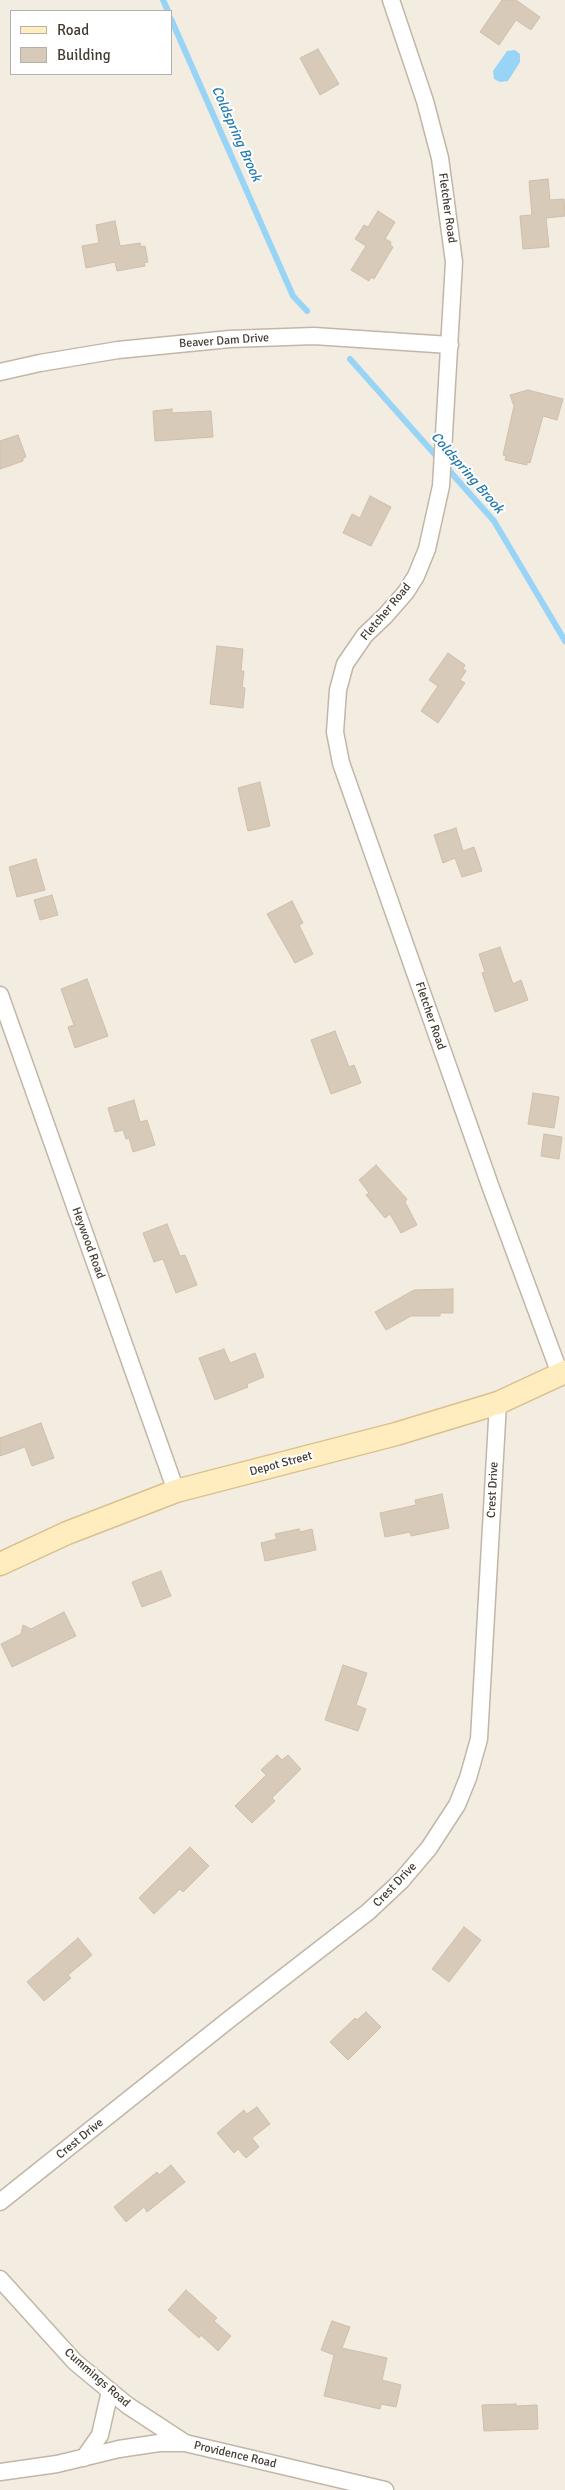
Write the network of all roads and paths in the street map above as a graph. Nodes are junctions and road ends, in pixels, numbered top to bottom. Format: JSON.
{"nodes":[{"id":1,"x":391,"y":0,"type":"edge"},
{"id":2,"x":450,"y":345,"type":"junction"},
{"id":3,"x":0,"y":372,"type":"edge"},
{"id":4,"x":0,"y":995,"type":"edge"},
{"id":5,"x":562,"y":1373,"type":"edge"},
{"id":6,"x":498,"y":1403,"type":"junction"},
{"id":7,"x":176,"y":1491,"type":"junction"},
{"id":8,"x":0,"y":1564,"type":"edge"},
{"id":9,"x":0,"y":2202,"type":"edge"},
{"id":10,"x":0,"y":2279,"type":"edge"},
{"id":11,"x":110,"y":2391,"type":"junction"},
{"id":12,"x":185,"y":2443,"type":"junction"},
{"id":13,"x":84,"y":2458,"type":"junction"},
{"id":14,"x":0,"y":2472,"type":"edge"},
{"id":15,"x":385,"y":2490,"type":"edge"}],
"edges":[{"from":1,"to":2,"type":"street","name":"Fletcher Road"},
{"from":2,"to":3,"type":"street","name":"Beaver Dam Drive"},
{"from":2,"to":5,"type":"street","name":"Fletcher Road"},
{"from":4,"to":7,"type":"street","name":"Heywood Road"},
{"from":5,"to":6,"type":"main road","name":"Depot Street"},
{"from":6,"to":7,"type":"main road","name":"Depot Street"},
{"from":6,"to":9,"type":"street","name":"Crest Drive"},
{"from":7,"to":8,"type":"main road","name":"Depot Street"},
{"from":10,"to":11,"type":"street","name":"Cummings Road"},
{"from":11,"to":12,"type":"street","name":"Cummings Road"},
{"from":11,"to":13,"type":"street"},
{"from":12,"to":13,"type":"street","name":"Providence Road"},
{"from":12,"to":15,"type":"street","name":"Providence Road"},
{"from":13,"to":14,"type":"street","name":"Providence Road"}]}
